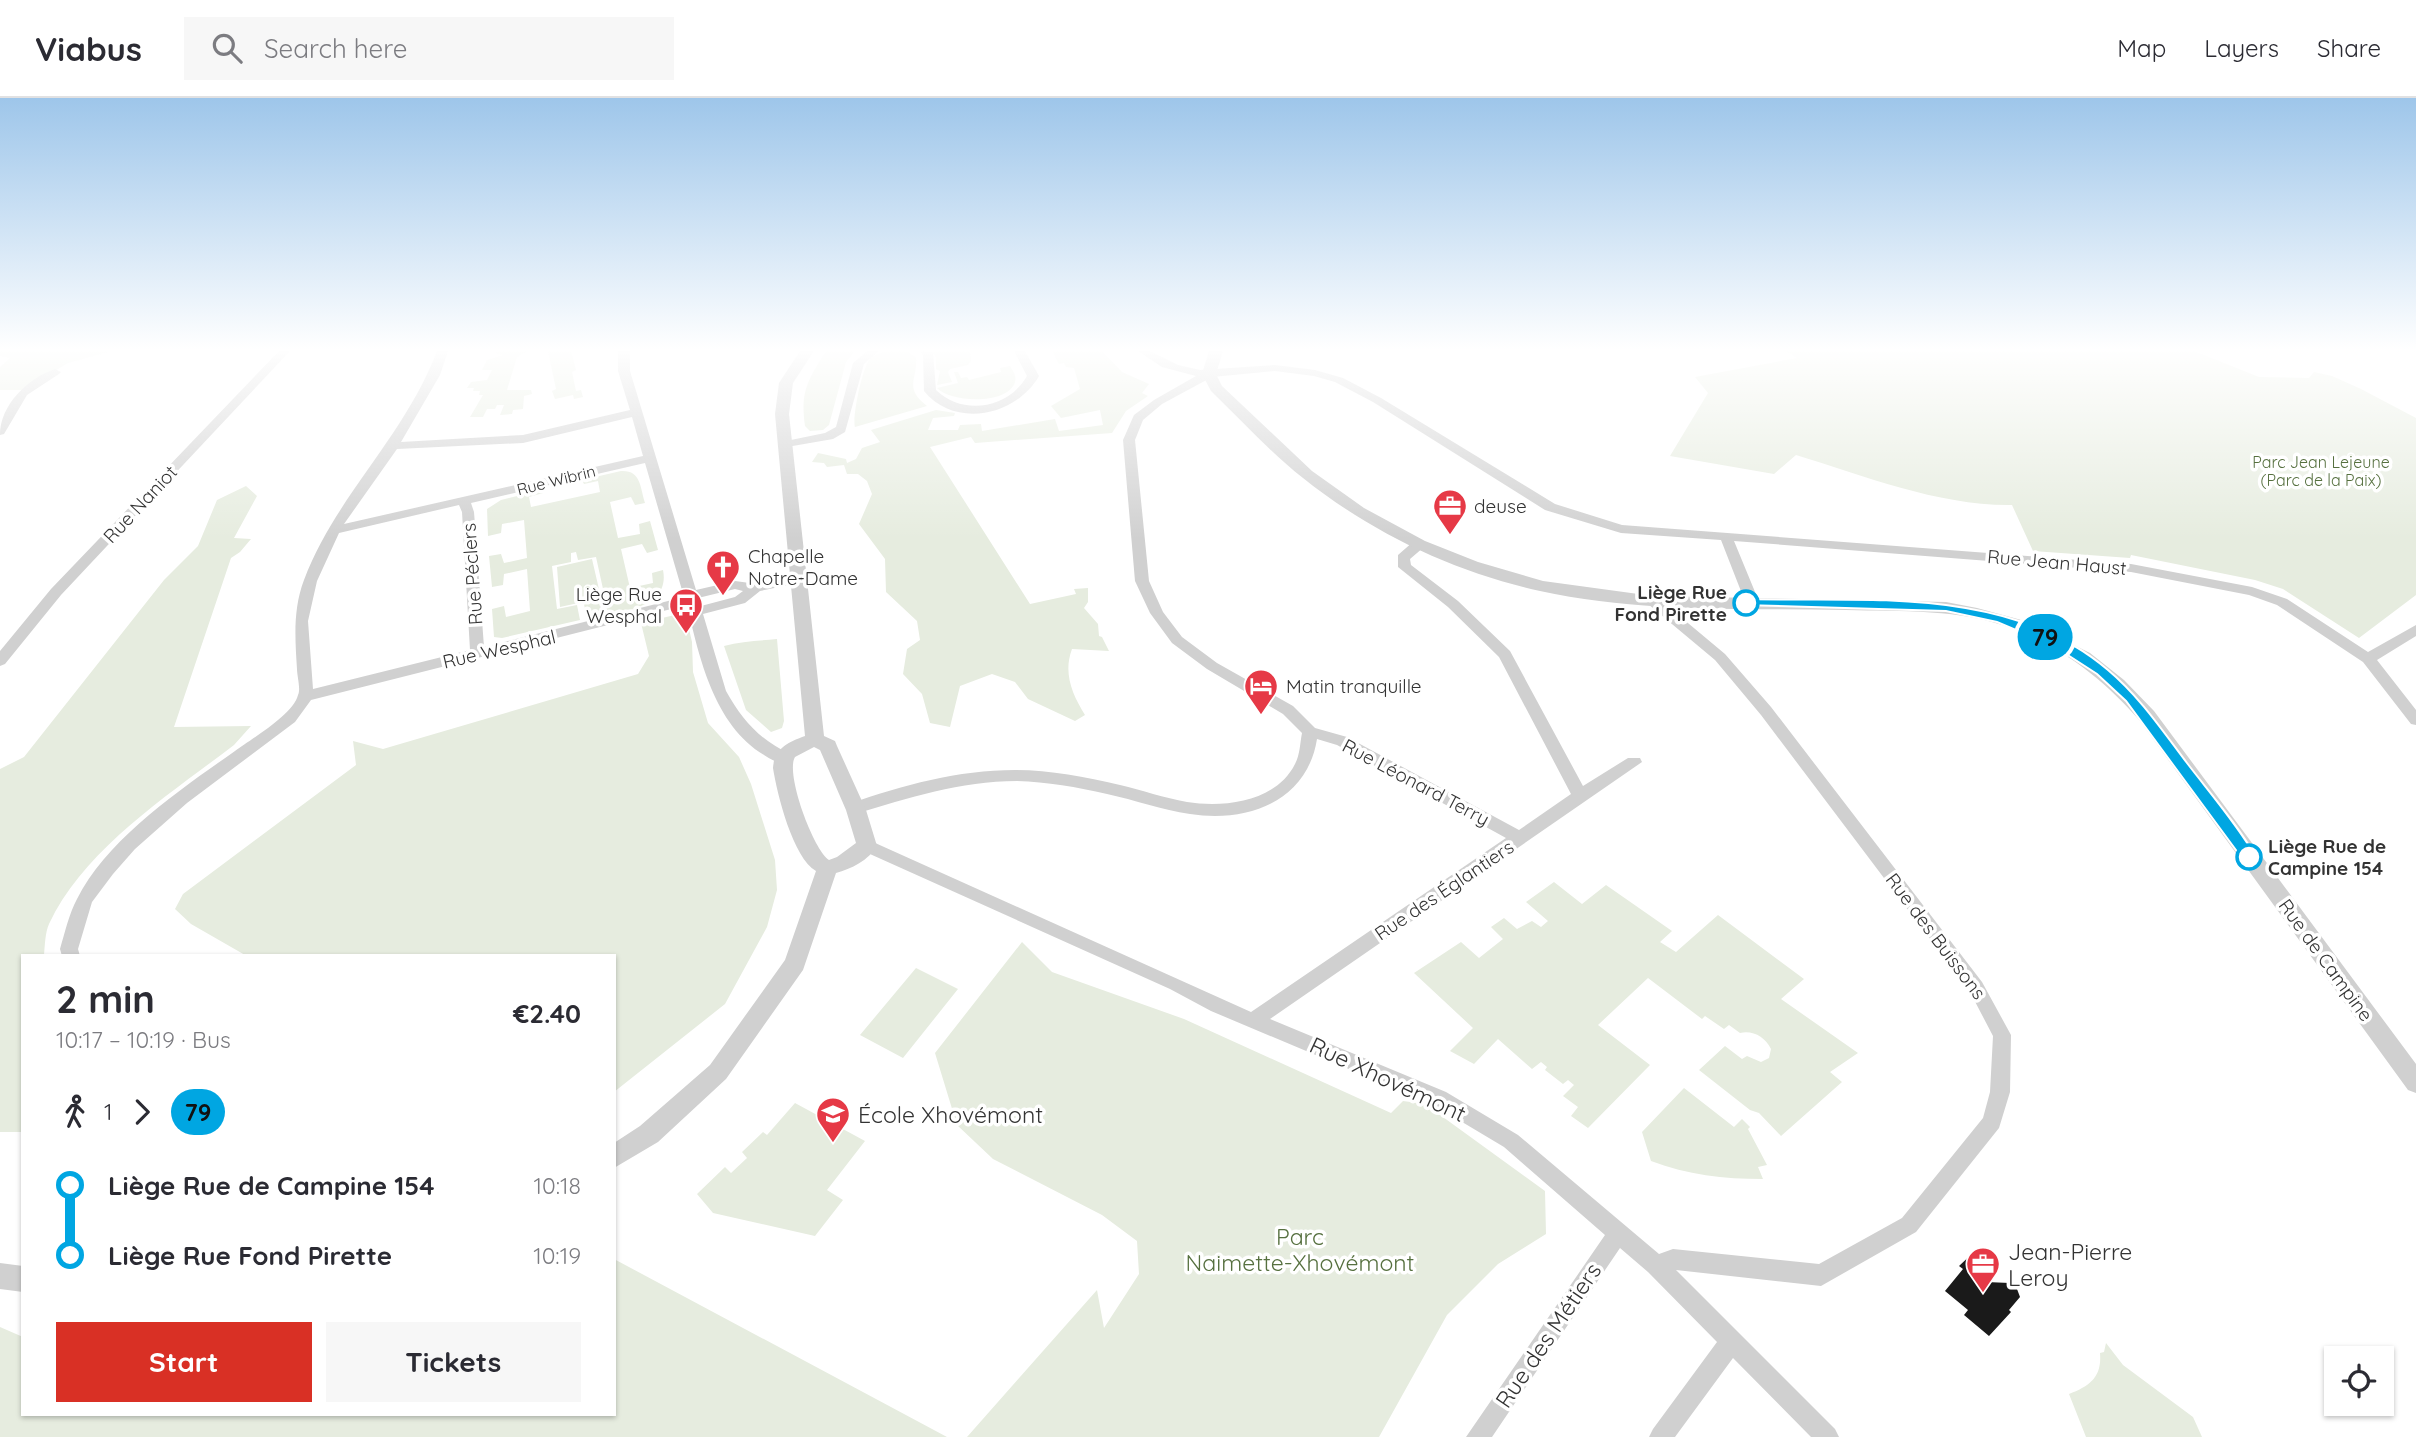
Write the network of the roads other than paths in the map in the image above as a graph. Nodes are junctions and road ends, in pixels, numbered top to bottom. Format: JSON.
{"nodes":[{"id":1,"x":11,"y":413,"type":"edge"},
{"id":2,"x":226,"y":413,"type":"edge"},
{"id":3,"x":412,"y":413,"type":"edge"},
{"id":4,"x":631,"y":413,"type":"edge"},
{"id":5,"x":637,"y":413,"type":"edge"},
{"id":6,"x":784,"y":413,"type":"edge"},
{"id":7,"x":845,"y":413,"type":"edge"},
{"id":8,"x":1144,"y":413,"type":"edge"},
{"id":9,"x":1243,"y":413,"type":"edge"},
{"id":10,"x":1399,"y":413,"type":"edge"},
{"id":11,"x":0,"y":431,"type":"edge"},
{"id":12,"x":785,"y":445,"type":"junction"},
{"id":13,"x":393,"y":446,"type":"junction"},
{"id":14,"x":649,"y":457,"type":"junction"},
{"id":15,"x":464,"y":502,"type":"junction"},
{"id":16,"x":335,"y":530,"type":"junction"},
{"id":17,"x":1726,"y":537,"type":"junction"},
{"id":18,"x":1419,"y":544,"type":"junction"},
{"id":19,"x":799,"y":579,"type":"junction"},
{"id":20,"x":762,"y":587,"type":"dead end"},
{"id":21,"x":1653,"y":601,"type":"junction"},
{"id":22,"x":692,"y":603,"type":"junction"},
{"id":23,"x":1753,"y":604,"type":"junction"},
{"id":24,"x":2416,"y":630,"type":"edge"},
{"id":25,"x":477,"y":653,"type":"junction"},
{"id":26,"x":2368,"y":659,"type":"junction"},
{"id":27,"x":0,"y":661,"type":"edge"},
{"id":28,"x":306,"y":696,"type":"junction"},
{"id":29,"x":2416,"y":720,"type":"edge"},
{"id":30,"x":1310,"y":732,"type":"junction"},
{"id":31,"x":815,"y":740,"type":"junction"},
{"id":32,"x":783,"y":758,"type":"junction"},
{"id":33,"x":1634,"y":762,"type":"dead end"},
{"id":34,"x":1580,"y":796,"type":"junction"},
{"id":35,"x":855,"y":808,"type":"junction"},
{"id":36,"x":1520,"y":838,"type":"junction"},
{"id":37,"x":867,"y":846,"type":"junction"},
{"id":38,"x":827,"y":868,"type":"junction"},
{"id":39,"x":70,"y":954,"type":"edge"},
{"id":40,"x":1255,"y":1019,"type":"junction"},
{"id":41,"x":2416,"y":1083,"type":"edge"},
{"id":42,"x":616,"y":1156,"type":"edge"},
{"id":43,"x":1619,"y":1232,"type":"junction"},
{"id":44,"x":1656,"y":1265,"type":"junction"},
{"id":45,"x":0,"y":1276,"type":"edge"},
{"id":46,"x":21,"y":1279,"type":"edge"},
{"id":47,"x":1732,"y":1340,"type":"junction"},
{"id":48,"x":1478,"y":1437,"type":"edge"},
{"id":49,"x":1661,"y":1437,"type":"edge"},
{"id":50,"x":1827,"y":1437,"type":"edge"}],
"edges":[{"from":1,"to":11,"type":"street"},
{"from":2,"to":27,"type":"street","name":"Rue Naniot"},
{"from":3,"to":13,"type":"street"},
{"from":4,"to":13,"type":"street"},
{"from":5,"to":14,"type":"street"},
{"from":6,"to":12,"type":"street"},
{"from":7,"to":12,"type":"street"},
{"from":8,"to":30,"type":"street"},
{"from":9,"to":18,"type":"street","name":"Rue de Campine"},
{"from":10,"to":17,"type":"street","name":"Rue Jean Haust"},
{"from":12,"to":19,"type":"street"},
{"from":13,"to":16,"type":"street"},
{"from":14,"to":15,"type":"street","name":"Rue Wibrin"},
{"from":14,"to":22,"type":"street"},
{"from":15,"to":16,"type":"street","name":"Rue Péclers"},
{"from":15,"to":25,"type":"street","name":"Rue Péclers"},
{"from":16,"to":28,"type":"street"},
{"from":17,"to":23,"type":"street"},
{"from":17,"to":26,"type":"street","name":"Rue Jean Haust"},
{"from":18,"to":21,"type":"street","name":"Rue de Campine"},
{"from":18,"to":34,"type":"street"},
{"from":19,"to":20,"type":"street"},
{"from":19,"to":31,"type":"street"},
{"from":21,"to":23,"type":"street","name":"Rue de Campine"},
{"from":21,"to":44,"type":"street","name":"Rue des Buissons"},
{"from":22,"to":25,"type":"street","name":"Rue Wesphal"},
{"from":22,"to":32,"type":"street"},
{"from":23,"to":41,"type":"street","name":"Rue de Campine"},
{"from":24,"to":26,"type":"street"},
{"from":25,"to":28,"type":"street","name":"Rue Wesphal"},
{"from":26,"to":29,"type":"street","name":"Rue Jean Haust"},
{"from":28,"to":39,"type":"street"},
{"from":30,"to":35,"type":"street"},
{"from":30,"to":36,"type":"street","name":"Rue Léonard Terry"},
{"from":31,"to":32,"type":"street"},
{"from":31,"to":35,"type":"street"},
{"from":32,"to":38,"type":"street"},
{"from":33,"to":34,"type":"street","name":"Rue des Églantiers"},
{"from":34,"to":36,"type":"street","name":"Rue des Églantiers"},
{"from":35,"to":37,"type":"street"},
{"from":36,"to":40,"type":"street","name":"Rue des Églantiers"},
{"from":37,"to":38,"type":"street"},
{"from":37,"to":40,"type":"street","name":"Rue Xhovémont"},
{"from":38,"to":42,"type":"street"},
{"from":40,"to":43,"type":"street","name":"Rue Xhovémont"},
{"from":43,"to":44,"type":"street","name":"Rue Xhovémont"},
{"from":43,"to":48,"type":"street","name":"Rue des Métiers"},
{"from":44,"to":47,"type":"street","name":"Rue Xhovémont"},
{"from":45,"to":46,"type":"street"},
{"from":47,"to":49,"type":"street"},
{"from":47,"to":50,"type":"street","name":"Rue Xhovémont"}]}
